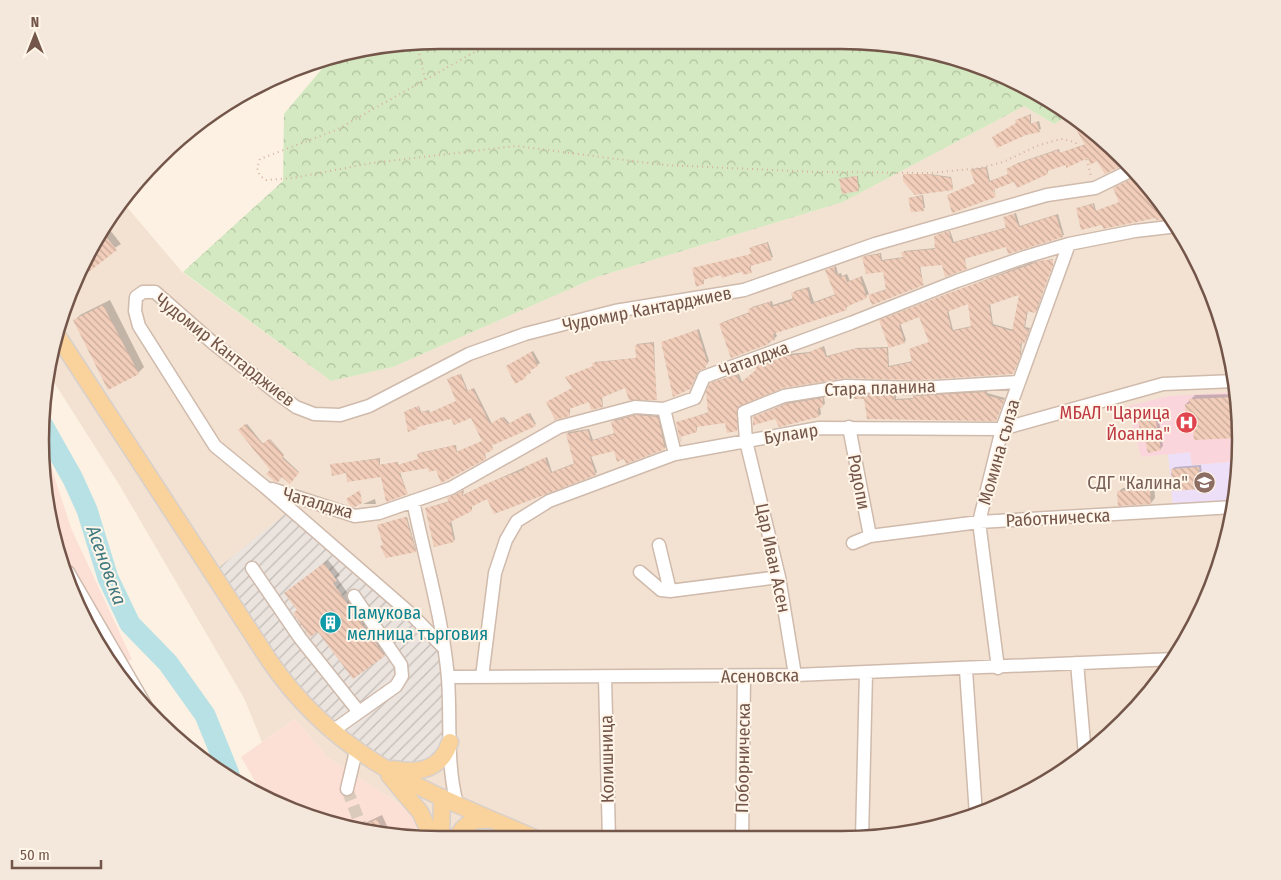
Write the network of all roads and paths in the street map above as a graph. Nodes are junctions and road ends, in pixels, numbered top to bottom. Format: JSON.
{"nodes":[{"id":1,"x":480,"y":49,"type":"edge"},
{"id":2,"x":418,"y":50,"type":"edge"},
{"id":3,"x":425,"y":79,"type":"junction"},
{"id":4,"x":1127,"y":173,"type":"edge"},
{"id":5,"x":1095,"y":188,"type":"junction"},
{"id":6,"x":1169,"y":227,"type":"edge"},
{"id":7,"x":1069,"y":244,"type":"junction"},
{"id":8,"x":61,"y":342,"type":"edge"},
{"id":9,"x":1228,"y":381,"type":"edge"},
{"id":10,"x":1019,"y":382,"type":"junction"},
{"id":11,"x":664,"y":409,"type":"junction"},
{"id":12,"x":849,"y":427,"type":"junction"},
{"id":13,"x":1002,"y":429,"type":"junction"},
{"id":14,"x":746,"y":441,"type":"junction"},
{"id":15,"x":675,"y":454,"type":"junction"},
{"id":16,"x":265,"y":486,"type":"junction"},
{"id":17,"x":413,"y":501,"type":"junction"},
{"id":18,"x":1226,"y":507,"type":"edge"},
{"id":19,"x":979,"y":522,"type":"junction"},
{"id":20,"x":870,"y":536,"type":"junction"},
{"id":21,"x":853,"y":543,"type":"dead end"},
{"id":22,"x":659,"y":546,"type":"dead end"},
{"id":23,"x":252,"y":568,"type":"dead end"},
{"id":24,"x":640,"y":572,"type":"dead end"},
{"id":25,"x":779,"y":577,"type":"junction"},
{"id":26,"x":670,"y":591,"type":"junction"},
{"id":27,"x":354,"y":596,"type":"dead end"},
{"id":28,"x":85,"y":603,"type":"edge"},
{"id":29,"x":108,"y":646,"type":"edge"},
{"id":30,"x":444,"y":648,"type":"junction"},
{"id":31,"x":1164,"y":659,"type":"edge"},
{"id":32,"x":1076,"y":663,"type":"junction"},
{"id":33,"x":998,"y":668,"type":"junction"},
{"id":34,"x":966,"y":670,"type":"junction"},
{"id":35,"x":866,"y":673,"type":"junction"},
{"id":36,"x":795,"y":675,"type":"junction"},
{"id":37,"x":744,"y":676,"type":"junction"},
{"id":38,"x":448,"y":677,"type":"junction"},
{"id":39,"x":482,"y":677,"type":"junction"},
{"id":40,"x":605,"y":677,"type":"junction"},
{"id":41,"x":359,"y":712,"type":"junction"},
{"id":42,"x":331,"y":732,"type":"junction"},
{"id":43,"x":450,"y":742,"type":"junction"},
{"id":44,"x":1084,"y":746,"type":"edge"},
{"id":45,"x":356,"y":751,"type":"junction"},
{"id":46,"x":380,"y":766,"type":"junction"},
{"id":47,"x":451,"y":781,"type":"junction"},
{"id":48,"x":347,"y":789,"type":"tunnel mouth"},
{"id":49,"x":442,"y":797,"type":"junction"},
{"id":50,"x":457,"y":804,"type":"junction"},
{"id":51,"x":975,"y":807,"type":"edge"},
{"id":52,"x":494,"y":820,"type":"junction"},
{"id":53,"x":862,"y":830,"type":"edge"},
{"id":54,"x":429,"y":831,"type":"edge"},
{"id":55,"x":449,"y":831,"type":"edge"},
{"id":56,"x":452,"y":831,"type":"edge"},
{"id":57,"x":459,"y":831,"type":"edge"},
{"id":58,"x":519,"y":831,"type":"edge"},
{"id":59,"x":609,"y":831,"type":"edge"},
{"id":60,"x":742,"y":831,"type":"edge"}],
"edges":[{"from":1,"to":3,"type":"path"},
{"from":2,"to":3,"type":"path"},
{"from":3,"to":5,"type":"path"},
{"from":4,"to":5,"type":"street","name":"Чудомир Кантарджиев"},
{"from":5,"to":16,"type":"street","name":"Чудомир Кантарджиев"},
{"from":6,"to":7,"type":"street","name":"Чаталджа"},
{"from":7,"to":10,"type":"street","name":"Момина сълза"},
{"from":7,"to":11,"type":"street","name":"Чаталджа"},
{"from":8,"to":42,"type":"main road"},
{"from":9,"to":13,"type":"street","name":"Булаир"},
{"from":10,"to":13,"type":"street","name":"Момина сълза"},
{"from":10,"to":14,"type":"street","name":"Стара планина"},
{"from":11,"to":15,"type":"street"},
{"from":11,"to":17,"type":"street","name":"Чаталджа"},
{"from":12,"to":13,"type":"street","name":"Булаир"},
{"from":12,"to":14,"type":"street","name":"Булаир"},
{"from":12,"to":20,"type":"street","name":"Родопи"},
{"from":13,"to":19,"type":"street","name":"Момина сълза"},
{"from":14,"to":15,"type":"street","name":"Булаир"},
{"from":14,"to":25,"type":"street","name":"Цар Иван Асен"},
{"from":15,"to":39,"type":"street","name":"Булаир"},
{"from":16,"to":17,"type":"street","name":"Чаталджа"},
{"from":16,"to":30,"type":"street"},
{"from":17,"to":30,"type":"street"},
{"from":18,"to":19,"type":"street","name":"Работническа"},
{"from":19,"to":20,"type":"street","name":"Работническа"},
{"from":19,"to":33,"type":"street","name":"Момина сълза"},
{"from":20,"to":21,"type":"street","name":"Работническа"},
{"from":22,"to":26,"type":"street"},
{"from":23,"to":41,"type":"street"},
{"from":24,"to":26,"type":"street"},
{"from":25,"to":26,"type":"street"},
{"from":25,"to":36,"type":"street","name":"Цар Иван Асен"},
{"from":27,"to":41,"type":"street"},
{"from":28,"to":29,"type":"street"},
{"from":30,"to":38,"type":"street"},
{"from":31,"to":32,"type":"street","name":"Асеновска"},
{"from":32,"to":33,"type":"street","name":"Асеновска"},
{"from":32,"to":44,"type":"street"},
{"from":33,"to":34,"type":"street","name":"Асеновска"},
{"from":34,"to":35,"type":"street","name":"Асеновска"},
{"from":34,"to":51,"type":"street"},
{"from":35,"to":36,"type":"street","name":"Асеновска"},
{"from":35,"to":53,"type":"street"},
{"from":36,"to":37,"type":"street","name":"Асеновска"},
{"from":37,"to":40,"type":"street","name":"Асеновска"},
{"from":37,"to":60,"type":"street","name":"Поборническа"},
{"from":38,"to":39,"type":"street","name":"Асеновска"},
{"from":38,"to":43,"type":"street"},
{"from":39,"to":40,"type":"street","name":"Асеновска"},
{"from":40,"to":59,"type":"street","name":"Колишница"},
{"from":41,"to":42,"type":"street"},
{"from":42,"to":45,"type":"main road"},
{"from":43,"to":46,"type":"main road"},
{"from":43,"to":47,"type":"street"},
{"from":45,"to":46,"type":"main road"},
{"from":45,"to":48,"type":"street"},
{"from":46,"to":49,"type":"main road"},
{"from":46,"to":54,"type":"main road"},
{"from":47,"to":49,"type":"street"},
{"from":47,"to":50,"type":"street"},
{"from":49,"to":50,"type":"main road"},
{"from":49,"to":55,"type":"main road"},
{"from":50,"to":52,"type":"main road"},
{"from":50,"to":56,"type":"main road"},
{"from":52,"to":57,"type":"main road"},
{"from":52,"to":58,"type":"main road"}]}
